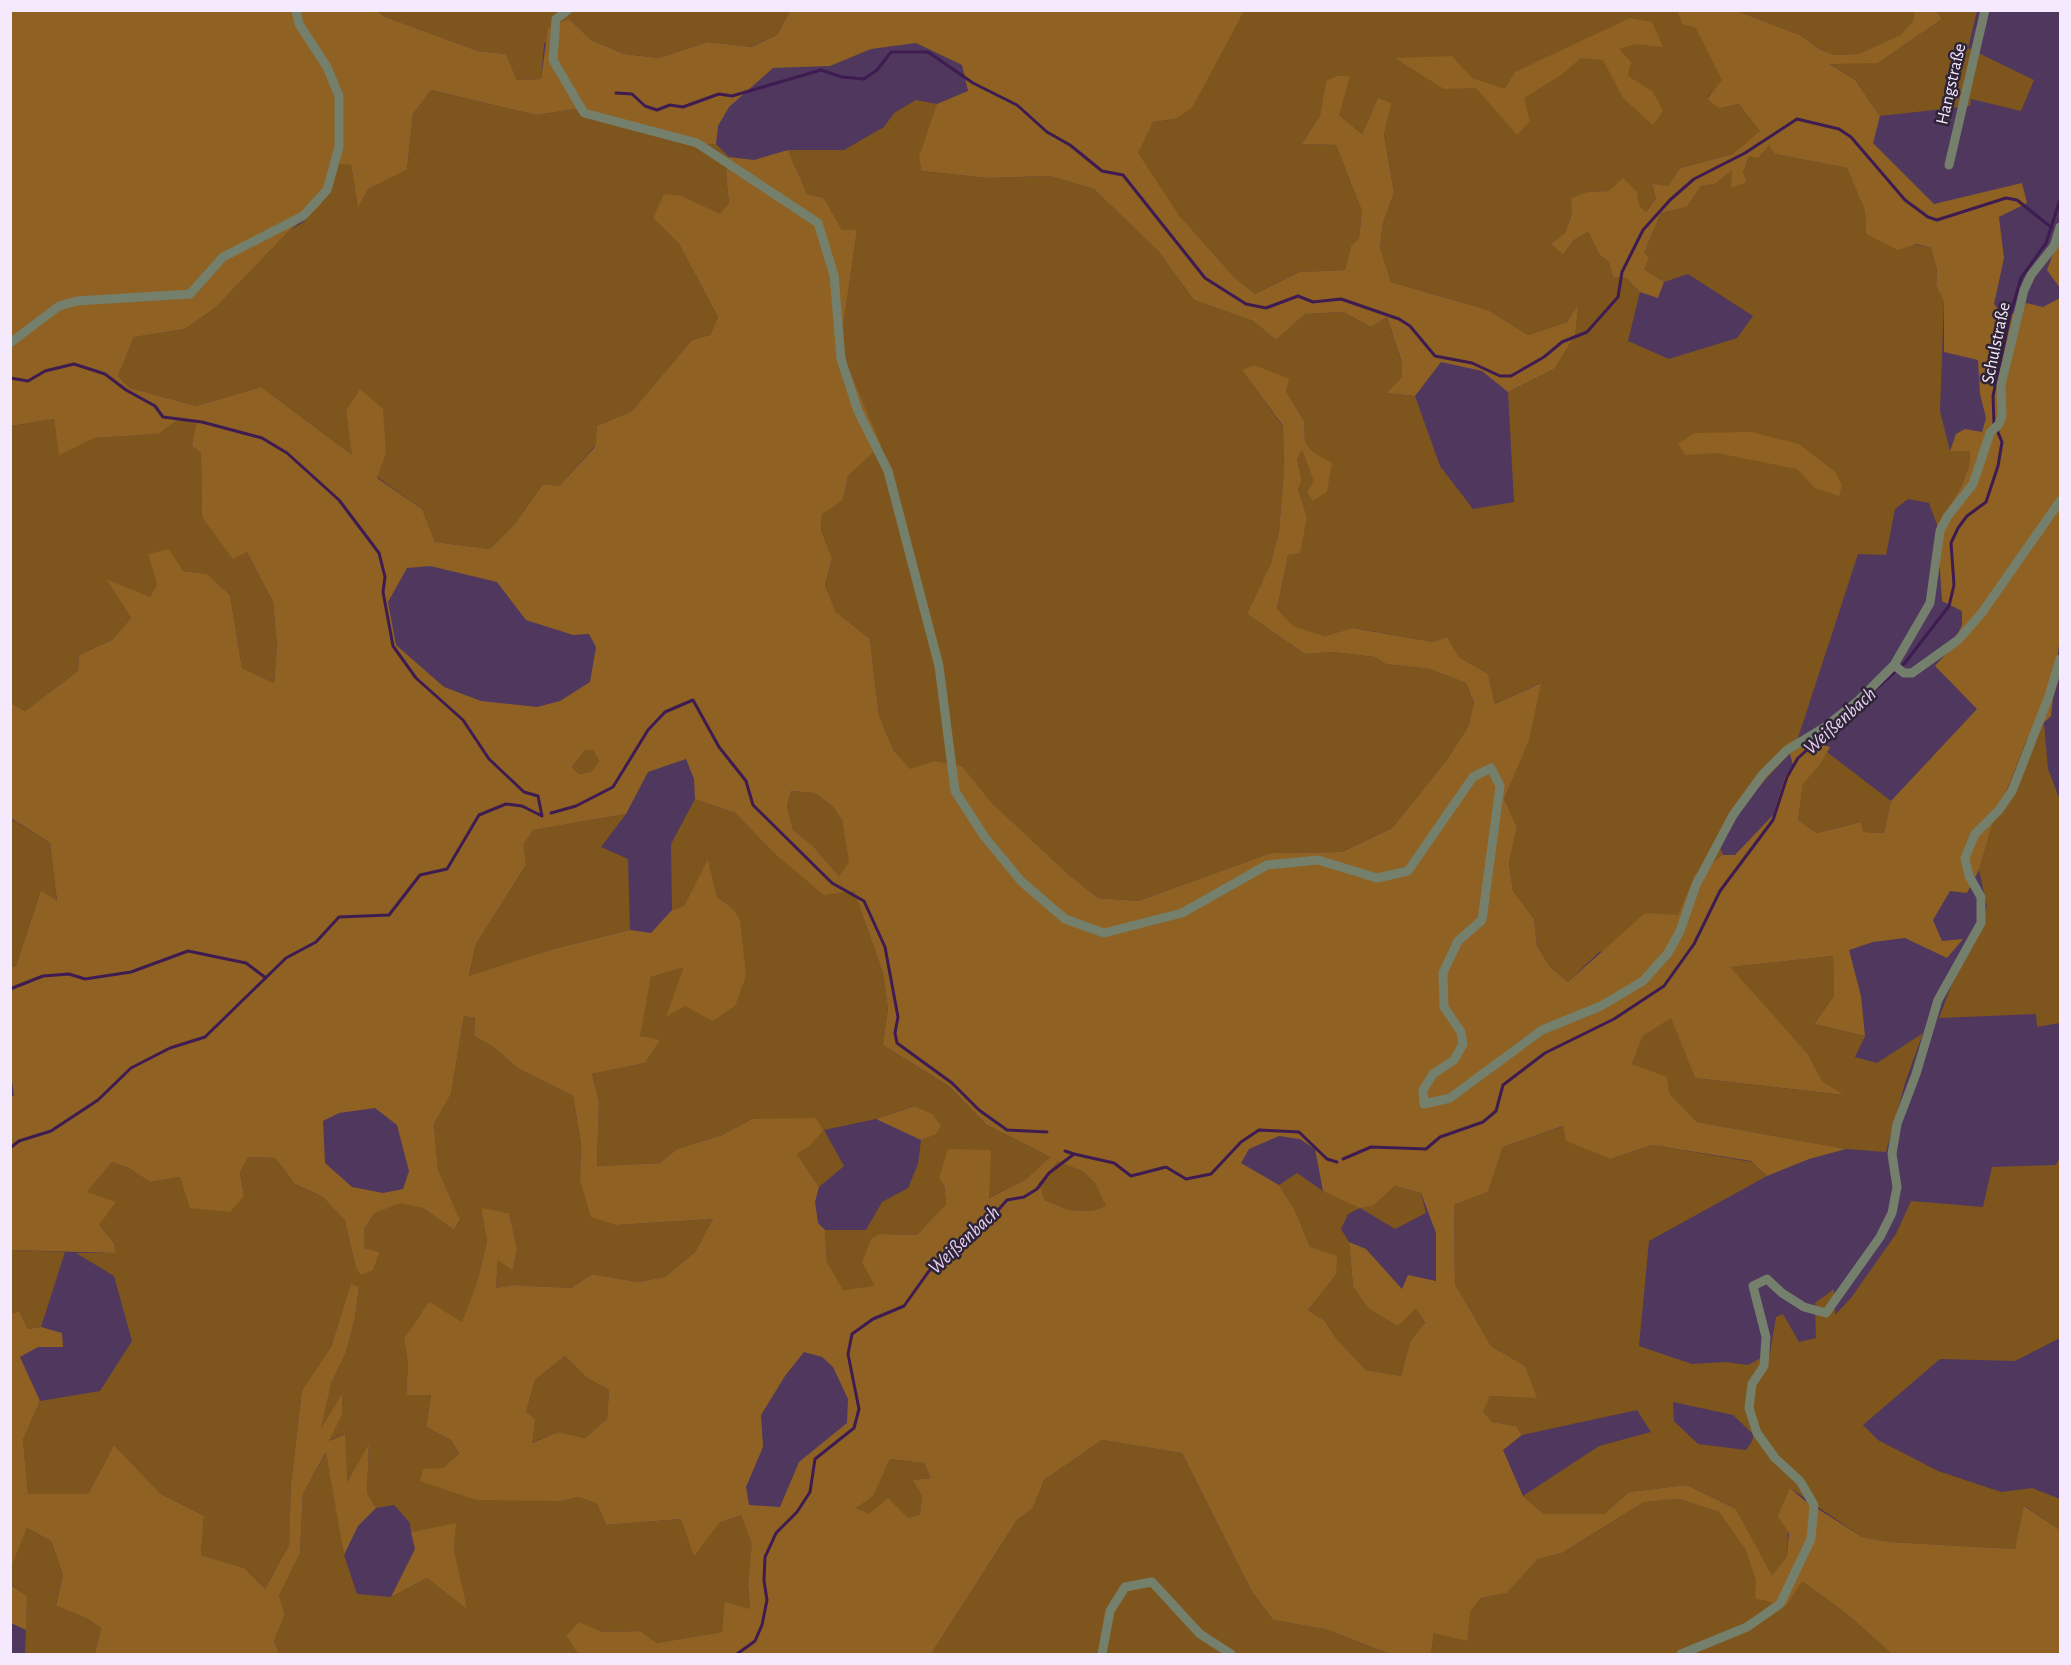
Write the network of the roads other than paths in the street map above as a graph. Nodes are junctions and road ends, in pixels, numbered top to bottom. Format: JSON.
{"nodes":[{"id":1,"x":296,"y":10,"type":"edge"},
{"id":2,"x":568,"y":10,"type":"edge"},
{"id":3,"x":1985,"y":10,"type":"edge"},
{"id":4,"x":1949,"y":165,"type":"dead end"},
{"id":5,"x":2061,"y":227,"type":"edge"},
{"id":6,"x":10,"y":343,"type":"edge"},
{"id":7,"x":2061,"y":501,"type":"edge"},
{"id":8,"x":2061,"y":659,"type":"edge"},
{"id":9,"x":1898,"y":668,"type":"junction"},
{"id":10,"x":1102,"y":1654,"type":"edge"},
{"id":11,"x":1231,"y":1654,"type":"edge"},
{"id":12,"x":1681,"y":1654,"type":"edge"}],
"edges":[{"from":1,"to":6,"type":"street"},
{"from":2,"to":9,"type":"street"},
{"from":3,"to":4,"type":"street","name":"Hangstraße"},
{"from":5,"to":9,"type":"street","name":"Schulstraße"},
{"from":7,"to":9,"type":"street"},
{"from":8,"to":12,"type":"street"},
{"from":10,"to":11,"type":"street"}]}
